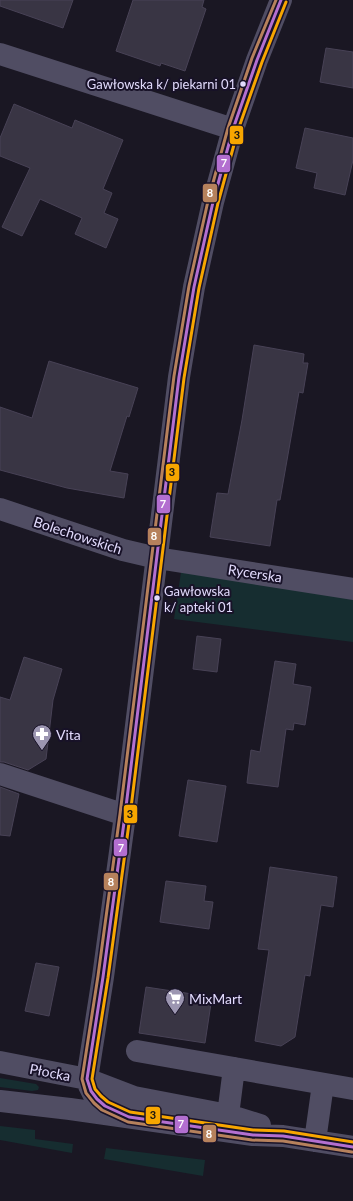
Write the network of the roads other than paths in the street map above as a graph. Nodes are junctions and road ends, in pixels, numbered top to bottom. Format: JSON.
{"nodes":[{"id":1,"x":281,"y":0,"type":"edge"},
{"id":2,"x":0,"y":54,"type":"edge"},
{"id":3,"x":233,"y":129,"type":"junction"},
{"id":4,"x":0,"y":509,"type":"edge"},
{"id":5,"x":157,"y":558,"type":"junction"},
{"id":6,"x":353,"y":589,"type":"edge"},
{"id":7,"x":0,"y":774,"type":"edge"},
{"id":8,"x":125,"y":815,"type":"junction"},
{"id":9,"x":137,"y":1052,"type":"dead end"},
{"id":10,"x":0,"y":1062,"type":"edge"},
{"id":11,"x":234,"y":1068,"type":"junction"},
{"id":12,"x":87,"y":1079,"type":"junction"},
{"id":13,"x":323,"y":1084,"type":"junction"},
{"id":14,"x":353,"y":1089,"type":"edge"},
{"id":15,"x":6,"y":1102,"type":"edge"},
{"id":16,"x":228,"y":1115,"type":"junction"},
{"id":17,"x":129,"y":1117,"type":"junction"},
{"id":18,"x":283,"y":1136,"type":"junction"},
{"id":19,"x":315,"y":1141,"type":"junction"},
{"id":20,"x":353,"y":1147,"type":"edge"}],
"edges":[{"from":1,"to":3,"type":"street"},
{"from":2,"to":3,"type":"street"},
{"from":3,"to":5,"type":"street"},
{"from":4,"to":5,"type":"street","name":"Bolechowskich"},
{"from":5,"to":6,"type":"street","name":"Rycerska"},
{"from":5,"to":8,"type":"street"},
{"from":7,"to":8,"type":"street"},
{"from":8,"to":12,"type":"street"},
{"from":9,"to":11,"type":"street"},
{"from":10,"to":12,"type":"street","name":"Płocka"},
{"from":11,"to":13,"type":"street"},
{"from":11,"to":16,"type":"street"},
{"from":12,"to":15,"type":"street"},
{"from":12,"to":16,"type":"street","name":"Płocka"},
{"from":12,"to":17,"type":"street"},
{"from":13,"to":14,"type":"street"},
{"from":13,"to":19,"type":"street"},
{"from":15,"to":17,"type":"street","name":"Płocka"},
{"from":16,"to":18,"type":"street","name":"Płocka"},
{"from":17,"to":18,"type":"street","name":"Płocka"},
{"from":18,"to":19,"type":"street","name":"Płocka"},
{"from":19,"to":20,"type":"street","name":"Płocka"}]}
